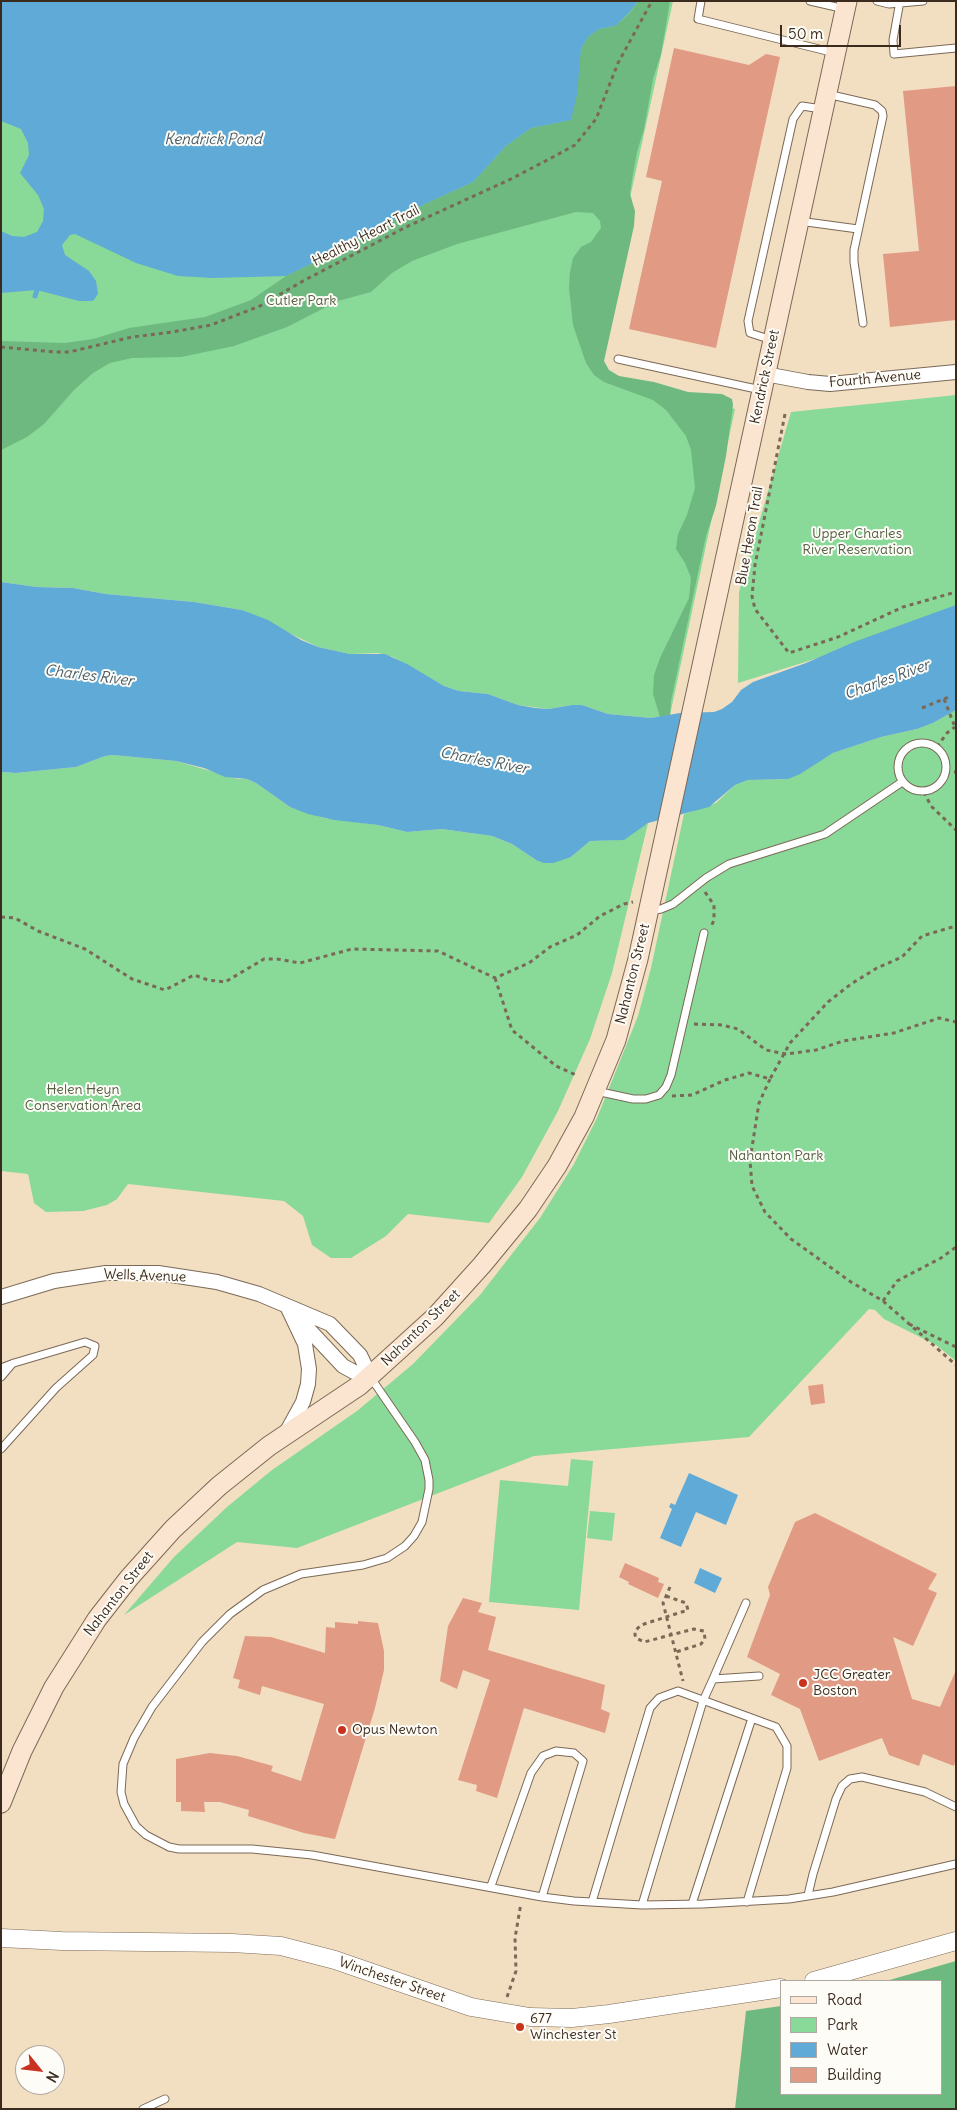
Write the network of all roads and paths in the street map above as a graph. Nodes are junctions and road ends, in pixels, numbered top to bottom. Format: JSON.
{"nodes":[{"id":1,"x":652,"y":1,"type":"edge"},
{"id":2,"x":701,"y":1,"type":"edge"},
{"id":3,"x":810,"y":1,"type":"edge"},
{"id":4,"x":877,"y":1,"type":"edge"},
{"id":5,"x":923,"y":1,"type":"edge"},
{"id":6,"x":900,"y":2,"type":"edge"},
{"id":7,"x":846,"y":5,"type":"edge"},
{"id":8,"x":956,"y":48,"type":"edge"},
{"id":9,"x":836,"y":53,"type":"junction"},
{"id":10,"x":825,"y":102,"type":"junction"},
{"id":11,"x":799,"y":221,"type":"junction"},
{"id":12,"x":858,"y":229,"type":"junction"},
{"id":13,"x":863,"y":323,"type":"dead end"},
{"id":14,"x":773,"y":340,"type":"junction"},
{"id":15,"x":1,"y":346,"type":"edge"},
{"id":16,"x":618,"y":359,"type":"dead end"},
{"id":17,"x":956,"y":372,"type":"edge"},
{"id":18,"x":763,"y":382,"type":"junction"},
{"id":19,"x":785,"y":414,"type":"dead end"},
{"id":20,"x":956,"y":592,"type":"edge"},
{"id":21,"x":949,"y":698,"type":"dead end"},
{"id":22,"x":944,"y":700,"type":"junction"},
{"id":23,"x":922,"y":708,"type":"dead end"},
{"id":24,"x":955,"y":727,"type":"edge"},
{"id":25,"x":937,"y":747,"type":"junction"},
{"id":26,"x":682,"y":752,"type":"joint"},
{"id":27,"x":946,"y":772,"type":"junction"},
{"id":28,"x":956,"y":772,"type":"edge"},
{"id":29,"x":902,"y":782,"type":"junction"},
{"id":30,"x":924,"y":792,"type":"junction"},
{"id":31,"x":956,"y":830,"type":"edge"},
{"id":32,"x":698,"y":884,"type":"junction"},
{"id":33,"x":650,"y":905,"type":"junction"},
{"id":34,"x":1,"y":917,"type":"edge"},
{"id":35,"x":956,"y":926,"type":"edge"},
{"id":36,"x":704,"y":933,"type":"joint"},
{"id":37,"x":495,"y":978,"type":"junction"},
{"id":38,"x":956,"y":1022,"type":"edge"},
{"id":39,"x":683,"y":1023,"type":"junction"},
{"id":40,"x":786,"y":1054,"type":"junction"},
{"id":41,"x":576,"y":1075,"type":"dead end"},
{"id":42,"x":770,"y":1079,"type":"junction"},
{"id":43,"x":596,"y":1091,"type":"junction"},
{"id":44,"x":662,"y":1092,"type":"junction"},
{"id":45,"x":956,"y":1247,"type":"edge"},
{"id":46,"x":1,"y":1297,"type":"edge"},
{"id":47,"x":882,"y":1301,"type":"junction"},
{"id":48,"x":287,"y":1306,"type":"junction"},
{"id":49,"x":903,"y":1320,"type":"junction"},
{"id":50,"x":956,"y":1347,"type":"edge"},
{"id":51,"x":14,"y":1363,"type":"junction"},
{"id":52,"x":956,"y":1364,"type":"edge"},
{"id":53,"x":1,"y":1368,"type":"edge"},
{"id":54,"x":370,"y":1376,"type":"junction"},
{"id":55,"x":1,"y":1377,"type":"edge"},
{"id":56,"x":282,"y":1437,"type":"junction"},
{"id":57,"x":1,"y":1449,"type":"edge"},
{"id":58,"x":670,"y":1587,"type":"dead end"},
{"id":59,"x":666,"y":1596,"type":"junction"},
{"id":60,"x":746,"y":1603,"type":"dead end"},
{"id":61,"x":667,"y":1618,"type":"junction"},
{"id":62,"x":671,"y":1636,"type":"junction"},
{"id":63,"x":676,"y":1652,"type":"junction"},
{"id":64,"x":759,"y":1676,"type":"dead end"},
{"id":65,"x":714,"y":1679,"type":"junction"},
{"id":66,"x":686,"y":1694,"type":"junction"},
{"id":67,"x":704,"y":1701,"type":"junction"},
{"id":68,"x":752,"y":1718,"type":"junction"},
{"id":69,"x":1,"y":1803,"type":"edge"},
{"id":70,"x":956,"y":1808,"type":"edge"},
{"id":71,"x":956,"y":1864,"type":"edge"},
{"id":72,"x":491,"y":1886,"type":"junction"},
{"id":73,"x":523,"y":1893,"type":"junction"},
{"id":74,"x":808,"y":1896,"type":"junction"},
{"id":75,"x":542,"y":1897,"type":"junction"},
{"id":76,"x":592,"y":1902,"type":"junction"},
{"id":77,"x":747,"y":1902,"type":"junction"},
{"id":78,"x":692,"y":1904,"type":"junction"},
{"id":79,"x":642,"y":1905,"type":"junction"},
{"id":80,"x":1,"y":1938,"type":"edge"},
{"id":81,"x":956,"y":1941,"type":"edge"},
{"id":82,"x":818,"y":1980,"type":"edge"},
{"id":83,"x":780,"y":1988,"type":"edge"},
{"id":84,"x":502,"y":2014,"type":"junction"},
{"id":85,"x":165,"y":2098,"type":"dead end"},
{"id":86,"x":143,"y":2109,"type":"edge"}],
"edges":[{"from":1,"to":15,"type":"path","name":"Healthy Heart Trail"},
{"from":2,"to":9,"type":"lane"},
{"from":3,"to":7,"type":"lane"},
{"from":4,"to":6,"type":"lane"},
{"from":5,"to":6,"type":"lane"},
{"from":6,"to":8,"type":"lane"},
{"from":7,"to":9,"type":"main road","name":"Kendrick Street"},
{"from":9,"to":10,"type":"main road","name":"Kendrick Street"},
{"from":10,"to":11,"type":"main road","name":"Kendrick Street"},
{"from":10,"to":12,"type":"lane"},
{"from":10,"to":14,"type":"lane"},
{"from":11,"to":12,"type":"lane"},
{"from":11,"to":14,"type":"main road","name":"Kendrick Street"},
{"from":12,"to":13,"type":"lane"},
{"from":14,"to":18,"type":"main road","name":"Kendrick Street"},
{"from":16,"to":18,"type":"lane"},
{"from":17,"to":18,"type":"street","name":"Fourth Avenue"},
{"from":18,"to":26,"type":"main road","name":"Kendrick Street"},
{"from":19,"to":20,"type":"path","name":"Blue Heron Trail"},
{"from":21,"to":22,"type":"path"},
{"from":22,"to":23,"type":"path"},
{"from":22,"to":24,"type":"path"},
{"from":24,"to":25,"type":"path"},
{"from":25,"to":27,"type":"lane"},
{"from":25,"to":29,"type":"lane"},
{"from":26,"to":33,"type":"main road","name":"Nahanton Street"},
{"from":27,"to":28,"type":"path"},
{"from":27,"to":30,"type":"lane"},
{"from":29,"to":30,"type":"lane"},
{"from":29,"to":32,"type":"lane"},
{"from":30,"to":31,"type":"path"},
{"from":32,"to":33,"type":"lane"},
{"from":32,"to":36,"type":"path"},
{"from":33,"to":37,"type":"path"},
{"from":33,"to":43,"type":"main road","name":"Nahanton Street"},
{"from":34,"to":37,"type":"path"},
{"from":35,"to":40,"type":"path"},
{"from":36,"to":39,"type":"lane"},
{"from":37,"to":41,"type":"path"},
{"from":38,"to":40,"type":"path"},
{"from":39,"to":40,"type":"path"},
{"from":39,"to":44,"type":"lane"},
{"from":40,"to":42,"type":"path"},
{"from":42,"to":44,"type":"path"},
{"from":42,"to":47,"type":"path"},
{"from":43,"to":44,"type":"lane"},
{"from":43,"to":54,"type":"main road","name":"Nahanton Street"},
{"from":45,"to":47,"type":"path"},
{"from":46,"to":48,"type":"street","name":"Wells Avenue"},
{"from":47,"to":49,"type":"path"},
{"from":48,"to":54,"type":"street","name":"Wells Avenue"},
{"from":48,"to":54,"type":"street","name":"Wells Avenue"},
{"from":48,"to":56,"type":"street"},
{"from":49,"to":50,"type":"path"},
{"from":49,"to":52,"type":"path"},
{"from":51,"to":53,"type":"lane"},
{"from":51,"to":55,"type":"lane"},
{"from":51,"to":57,"type":"lane"},
{"from":54,"to":56,"type":"main road","name":"Nahanton Street"},
{"from":54,"to":72,"type":"lane"},
{"from":56,"to":69,"type":"main road","name":"Nahanton Street"},
{"from":58,"to":59,"type":"path"},
{"from":59,"to":61,"type":"path"},
{"from":59,"to":61,"type":"path"},
{"from":60,"to":65,"type":"lane"},
{"from":61,"to":62,"type":"path"},
{"from":61,"to":62,"type":"path"},
{"from":62,"to":63,"type":"path"},
{"from":62,"to":63,"type":"path"},
{"from":63,"to":66,"type":"path"},
{"from":64,"to":65,"type":"lane"},
{"from":65,"to":67,"type":"lane"},
{"from":66,"to":67,"type":"lane"},
{"from":66,"to":76,"type":"lane"},
{"from":67,"to":68,"type":"lane"},
{"from":67,"to":79,"type":"lane"},
{"from":68,"to":77,"type":"lane"},
{"from":68,"to":78,"type":"lane"},
{"from":70,"to":74,"type":"lane"},
{"from":71,"to":74,"type":"lane"},
{"from":72,"to":73,"type":"lane"},
{"from":72,"to":75,"type":"lane"},
{"from":73,"to":75,"type":"lane"},
{"from":73,"to":84,"type":"path"},
{"from":74,"to":77,"type":"lane"},
{"from":75,"to":76,"type":"lane"},
{"from":76,"to":79,"type":"lane"},
{"from":77,"to":78,"type":"lane"},
{"from":78,"to":79,"type":"lane"},
{"from":80,"to":84,"type":"street","name":"Winchester Street"},
{"from":81,"to":82,"type":"street"},
{"from":83,"to":84,"type":"street","name":"Winchester Street"},
{"from":85,"to":86,"type":"lane"}]}
